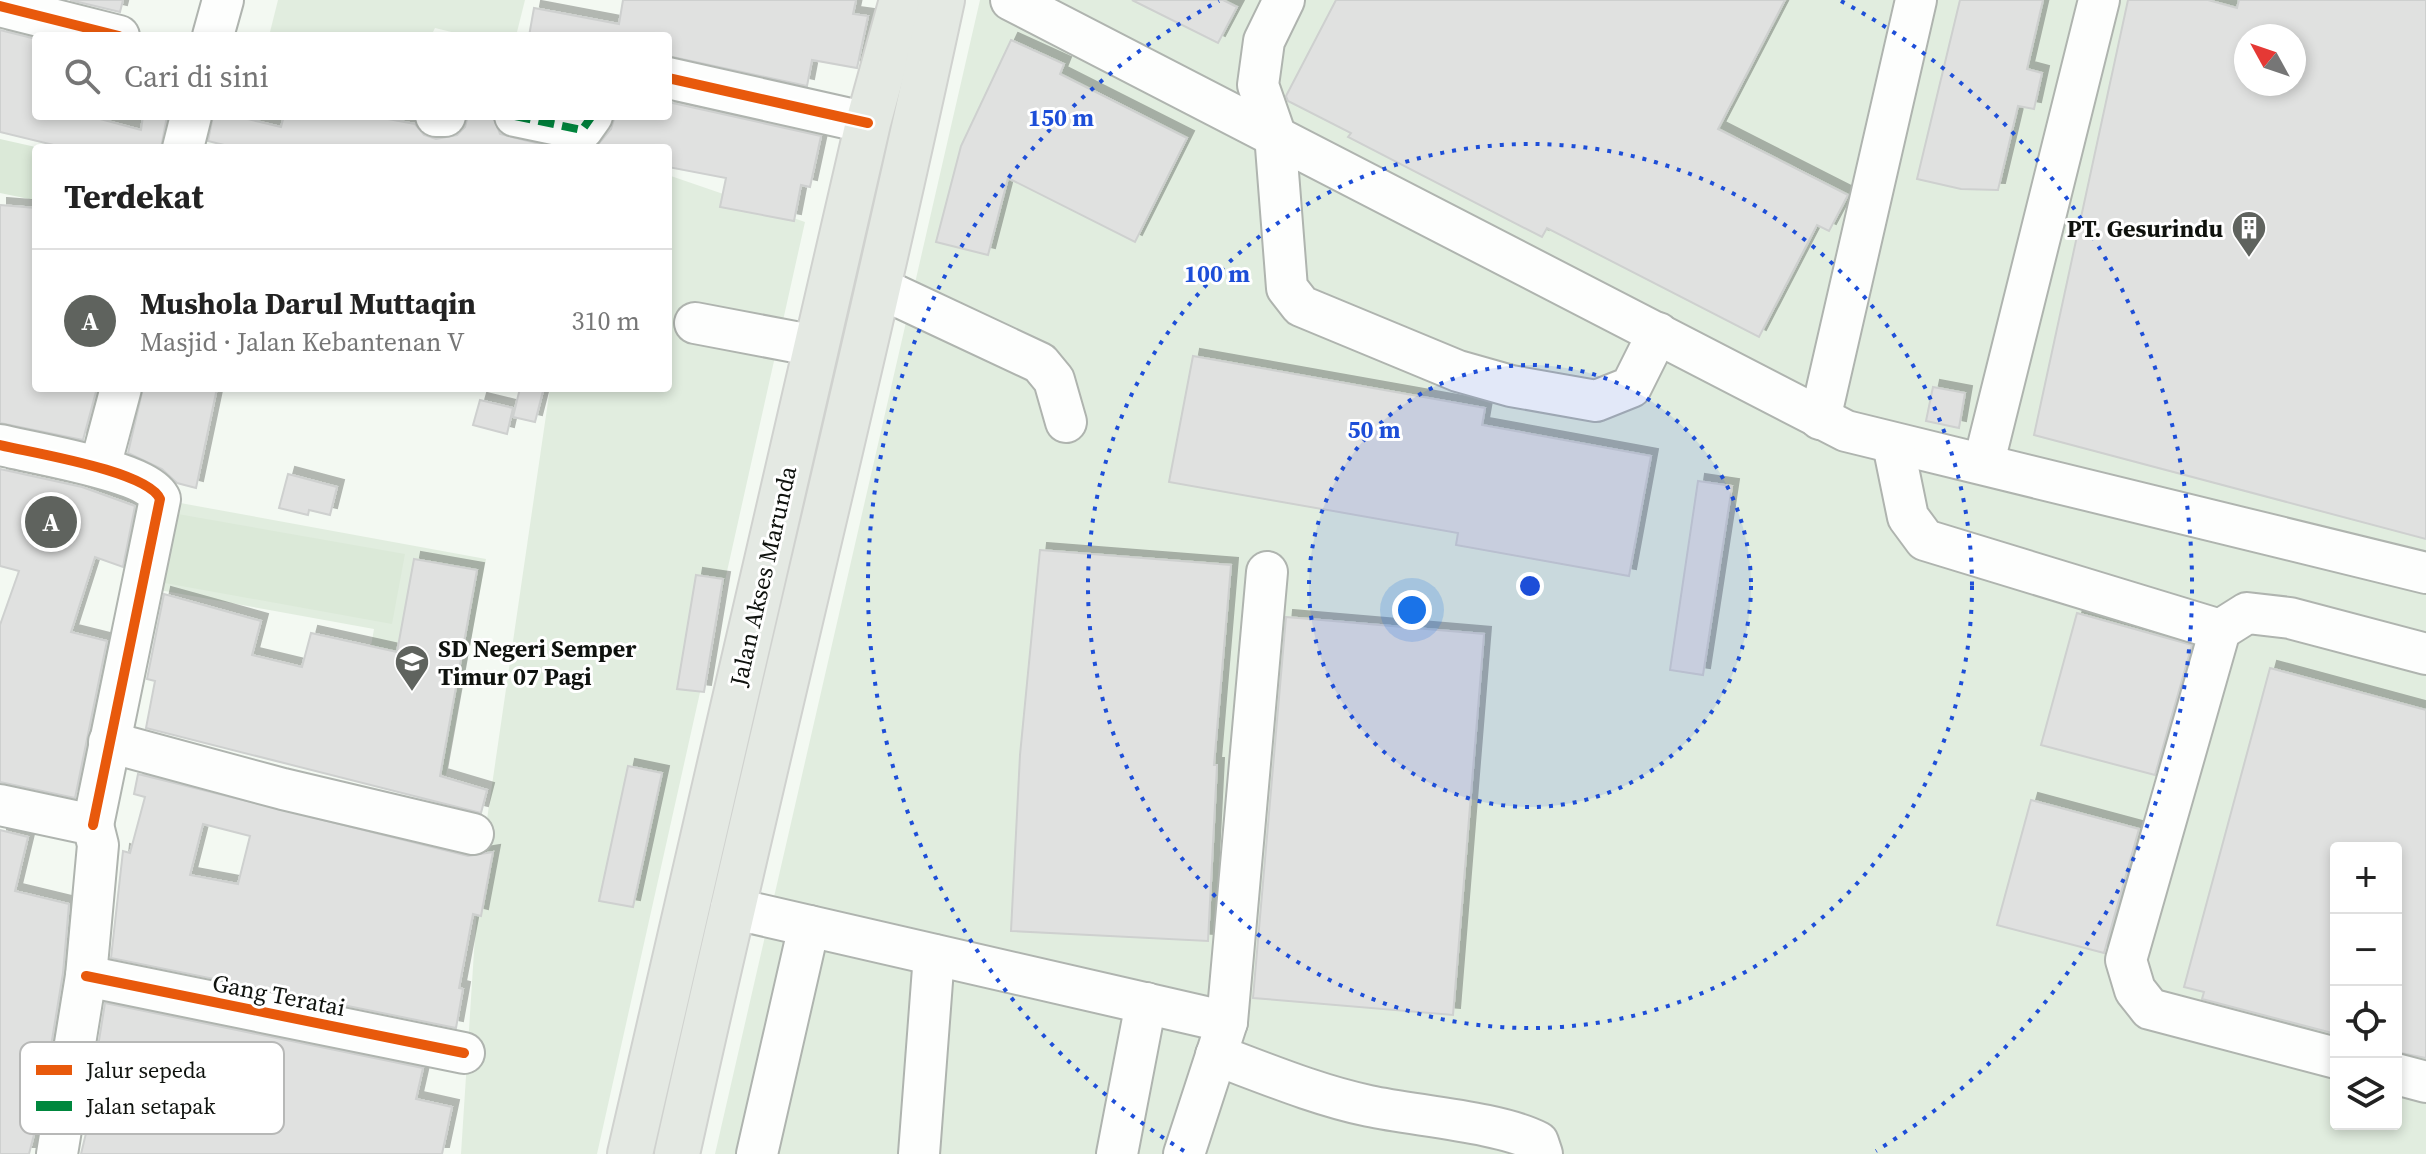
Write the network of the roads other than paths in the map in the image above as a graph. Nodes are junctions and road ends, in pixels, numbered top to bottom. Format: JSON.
{"nodes":[{"id":1,"x":223,"y":0,"type":"edge"},
{"id":2,"x":902,"y":0,"type":"edge"},
{"id":3,"x":942,"y":0,"type":"edge"},
{"id":4,"x":1011,"y":0,"type":"edge"},
{"id":5,"x":1284,"y":0,"type":"edge"},
{"id":6,"x":1916,"y":0,"type":"edge"},
{"id":7,"x":2099,"y":0,"type":"edge"},
{"id":8,"x":9,"y":5,"type":"edge"},
{"id":9,"x":105,"y":32,"type":"edge"},
{"id":10,"x":214,"y":32,"type":"edge"},
{"id":11,"x":672,"y":79,"type":"edge"},
{"id":12,"x":190,"y":120,"type":"edge"},
{"id":13,"x":534,"y":120,"type":"edge"},
{"id":14,"x":589,"y":120,"type":"edge"},
{"id":15,"x":868,"y":123,"type":"junction"},
{"id":16,"x":1275,"y":134,"type":"junction"},
{"id":17,"x":184,"y":144,"type":"edge"},
{"id":18,"x":880,"y":288,"type":"junction"},
{"id":19,"x":695,"y":323,"type":"dead end"},
{"id":20,"x":1658,"y":333,"type":"junction"},
{"id":21,"x":816,"y":346,"type":"junction"},
{"id":22,"x":120,"y":392,"type":"edge"},
{"id":23,"x":1820,"y":419,"type":"junction"},
{"id":24,"x":1066,"y":422,"type":"dead end"},
{"id":25,"x":1893,"y":444,"type":"junction"},
{"id":26,"x":0,"y":445,"type":"edge"},
{"id":27,"x":1984,"y":462,"type":"junction"},
{"id":28,"x":100,"y":467,"type":"junction"},
{"id":29,"x":1267,"y":572,"type":"dead end"},
{"id":30,"x":2426,"y":573,"type":"edge"},
{"id":31,"x":2220,"y":630,"type":"junction"},
{"id":32,"x":2426,"y":654,"type":"edge"},
{"id":33,"x":109,"y":742,"type":"junction"},
{"id":34,"x":0,"y":805,"type":"edge"},
{"id":35,"x":473,"y":834,"type":"dead end"},
{"id":36,"x":95,"y":835,"type":"junction"},
{"id":37,"x":731,"y":908,"type":"junction"},
{"id":38,"x":809,"y":926,"type":"junction"},
{"id":39,"x":934,"y":955,"type":"junction"},
{"id":40,"x":86,"y":976,"type":"junction"},
{"id":41,"x":1146,"y":1003,"type":"junction"},
{"id":42,"x":1222,"y":1039,"type":"junction"},
{"id":43,"x":75,"y":1042,"type":"edge"},
{"id":44,"x":464,"y":1053,"type":"dead end"},
{"id":45,"x":2330,"y":1056,"type":"edge"},
{"id":46,"x":2402,"y":1076,"type":"edge"},
{"id":47,"x":2426,"y":1082,"type":"edge"},
{"id":48,"x":60,"y":1134,"type":"edge"},
{"id":49,"x":57,"y":1154,"type":"edge"},
{"id":50,"x":630,"y":1154,"type":"edge"},
{"id":51,"x":677,"y":1154,"type":"edge"},
{"id":52,"x":757,"y":1154,"type":"edge"},
{"id":53,"x":919,"y":1154,"type":"edge"},
{"id":54,"x":1117,"y":1154,"type":"edge"},
{"id":55,"x":1184,"y":1154,"type":"edge"},
{"id":56,"x":1542,"y":1154,"type":"edge"}],
"edges":[{"from":1,"to":10,"type":"street"},
{"from":2,"to":15,"type":"main road","name":"Jalan Akses Marunda"},
{"from":3,"to":18,"type":"main road","name":"Jalan Akses Marunda"},
{"from":4,"to":16,"type":"street"},
{"from":5,"to":16,"type":"street"},
{"from":6,"to":23,"type":"street"},
{"from":7,"to":27,"type":"street"},
{"from":8,"to":9,"type":"street"},
{"from":11,"to":15,"type":"street"},
{"from":12,"to":17,"type":"street"},
{"from":13,"to":14,"type":"street"},
{"from":15,"to":21,"type":"main road","name":"Jalan Akses Marunda"},
{"from":16,"to":20,"type":"street"},
{"from":16,"to":20,"type":"street"},
{"from":18,"to":24,"type":"street"},
{"from":18,"to":37,"type":"main road","name":"Jalan Akses Marunda"},
{"from":19,"to":21,"type":"street"},
{"from":20,"to":23,"type":"street"},
{"from":21,"to":50,"type":"main road","name":"Jalan Akses Marunda"},
{"from":22,"to":28,"type":"street"},
{"from":23,"to":25,"type":"street"},
{"from":25,"to":27,"type":"street"},
{"from":25,"to":31,"type":"street"},
{"from":26,"to":28,"type":"street"},
{"from":27,"to":30,"type":"street"},
{"from":28,"to":33,"type":"street"},
{"from":29,"to":42,"type":"street"},
{"from":31,"to":32,"type":"street"},
{"from":31,"to":45,"type":"street"},
{"from":33,"to":35,"type":"street"},
{"from":33,"to":36,"type":"street"},
{"from":34,"to":36,"type":"street"},
{"from":36,"to":40,"type":"street"},
{"from":37,"to":38,"type":"street"},
{"from":37,"to":51,"type":"main road","name":"Jalan Akses Marunda"},
{"from":38,"to":39,"type":"street"},
{"from":38,"to":52,"type":"street"},
{"from":39,"to":41,"type":"street"},
{"from":39,"to":53,"type":"street"},
{"from":40,"to":43,"type":"street"},
{"from":40,"to":44,"type":"street","name":"Gang Teratai"},
{"from":41,"to":42,"type":"street"},
{"from":41,"to":54,"type":"street"},
{"from":42,"to":55,"type":"street"},
{"from":42,"to":56,"type":"street"},
{"from":46,"to":47,"type":"street"},
{"from":48,"to":49,"type":"street"}]}
